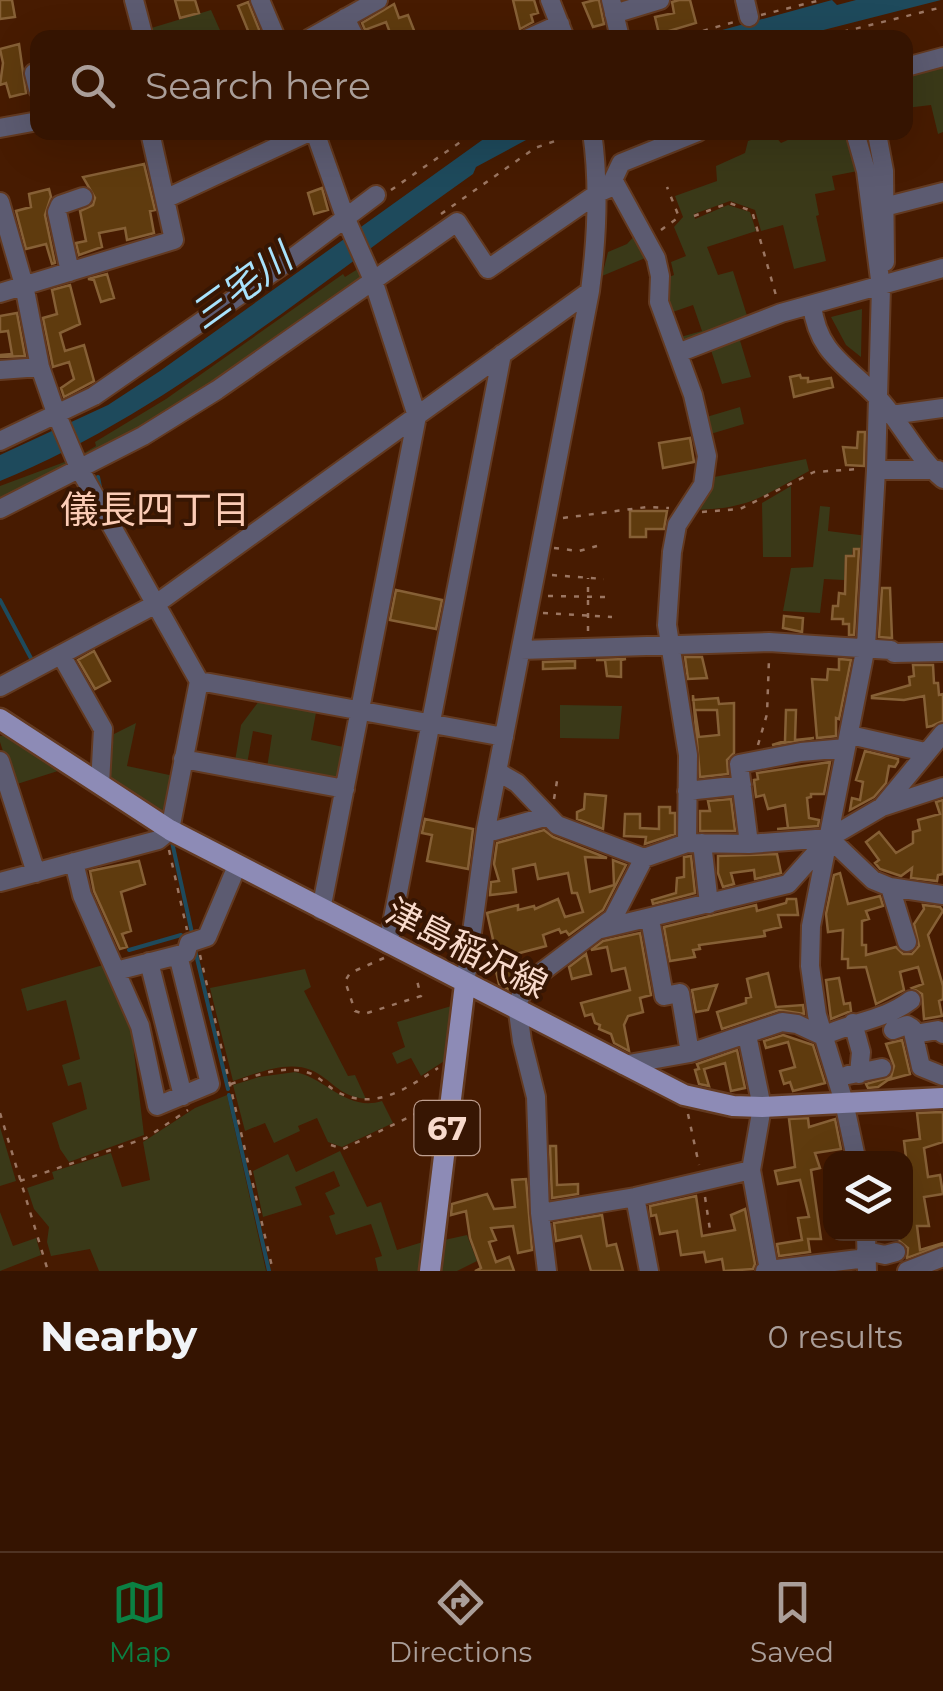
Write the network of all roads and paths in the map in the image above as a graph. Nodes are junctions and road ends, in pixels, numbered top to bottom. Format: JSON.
{"nodes":[{"id":1,"x":134,"y":0,"type":"edge"},
{"id":2,"x":260,"y":0,"type":"edge"},
{"id":3,"x":550,"y":0,"type":"edge"},
{"id":4,"x":660,"y":0,"type":"edge"},
{"id":5,"x":374,"y":1,"type":"edge"},
{"id":6,"x":943,"y":6,"type":"edge"},
{"id":7,"x":612,"y":7,"type":"edge"},
{"id":8,"x":345,"y":18,"type":"junction"},
{"id":9,"x":142,"y":30,"type":"edge"},
{"id":10,"x":273,"y":30,"type":"edge"},
{"id":11,"x":324,"y":30,"type":"edge"},
{"id":12,"x":351,"y":30,"type":"edge"},
{"id":13,"x":562,"y":30,"type":"edge"},
{"id":14,"x":849,"y":30,"type":"edge"},
{"id":15,"x":943,"y":57,"type":"edge"},
{"id":16,"x":913,"y":65,"type":"edge"},
{"id":17,"x":30,"y":123,"type":"edge"},
{"id":18,"x":0,"y":128,"type":"edge"},
{"id":19,"x":152,"y":140,"type":"edge"},
{"id":20,"x":294,"y":140,"type":"edge"},
{"id":21,"x":315,"y":140,"type":"edge"},
{"id":22,"x":463,"y":140,"type":"edge"},
{"id":23,"x":557,"y":140,"type":"edge"},
{"id":24,"x":593,"y":140,"type":"edge"},
{"id":25,"x":678,"y":140,"type":"edge"},
{"id":26,"x":857,"y":140,"type":"edge"},
{"id":27,"x":878,"y":140,"type":"edge"},
{"id":28,"x":616,"y":185,"type":"junction"},
{"id":29,"x":667,"y":187,"type":"dead end"},
{"id":30,"x":943,"y":192,"type":"edge"},
{"id":31,"x":598,"y":193,"type":"junction"},
{"id":32,"x":376,"y":195,"type":"joint"},
{"id":33,"x":83,"y":197,"type":"dead end"},
{"id":34,"x":164,"y":199,"type":"junction"},
{"id":35,"x":0,"y":202,"type":"edge"},
{"id":36,"x":884,"y":208,"type":"junction"},
{"id":37,"x":694,"y":216,"type":"dead end"},
{"id":38,"x":347,"y":220,"type":"junction"},
{"id":39,"x":430,"y":222,"type":"dead end"},
{"id":40,"x":646,"y":238,"type":"junction"},
{"id":41,"x":943,"y":268,"type":"edge"},
{"id":42,"x":70,"y":272,"type":"junction"},
{"id":43,"x":371,"y":274,"type":"junction"},
{"id":44,"x":24,"y":286,"type":"junction"},
{"id":45,"x":881,"y":286,"type":"junction"},
{"id":46,"x":590,"y":291,"type":"junction"},
{"id":47,"x":0,"y":293,"type":"edge"},
{"id":48,"x":812,"y":305,"type":"junction"},
{"id":49,"x":781,"y":313,"type":"junction"},
{"id":50,"x":678,"y":353,"type":"junction"},
{"id":51,"x":502,"y":354,"type":"junction"},
{"id":52,"x":40,"y":368,"type":"junction"},
{"id":53,"x":0,"y":370,"type":"edge"},
{"id":54,"x":878,"y":398,"type":"junction"},
{"id":55,"x":943,"y":408,"type":"edge"},
{"id":56,"x":57,"y":415,"type":"junction"},
{"id":57,"x":891,"y":415,"type":"junction"},
{"id":58,"x":417,"y":416,"type":"junction"},
{"id":59,"x":0,"y":441,"type":"edge"},
{"id":60,"x":78,"y":464,"type":"junction"},
{"id":61,"x":876,"y":470,"type":"junction"},
{"id":62,"x":940,"y":473,"type":"edge"},
{"id":63,"x":0,"y":509,"type":"edge"},
{"id":64,"x":597,"y":546,"type":"dead end"},
{"id":65,"x":541,"y":547,"type":"junction"},
{"id":66,"x":536,"y":574,"type":"junction"},
{"id":67,"x":588,"y":578,"type":"junction"},
{"id":68,"x":604,"y":579,"type":"dead end"},
{"id":69,"x":606,"y":597,"type":"dead end"},
{"id":70,"x":588,"y":598,"type":"junction"},
{"id":71,"x":156,"y":604,"type":"junction"},
{"id":72,"x":530,"y":604,"type":"junction"},
{"id":73,"x":588,"y":616,"type":"junction"},
{"id":74,"x":612,"y":617,"type":"dead end"},
{"id":75,"x":769,"y":642,"type":"junction"},
{"id":76,"x":668,"y":646,"type":"junction"},
{"id":77,"x":866,"y":646,"type":"junction"},
{"id":78,"x":588,"y":648,"type":"junction"},
{"id":79,"x":521,"y":650,"type":"junction"},
{"id":80,"x":943,"y":652,"type":"edge"},
{"id":81,"x":61,"y":655,"type":"junction"},
{"id":82,"x":198,"y":680,"type":"junction"},
{"id":83,"x":0,"y":687,"type":"edge"},
{"id":84,"x":361,"y":711,"type":"junction"},
{"id":85,"x":0,"y":719,"type":"edge"},
{"id":86,"x":433,"y":724,"type":"junction"},
{"id":87,"x":943,"y":733,"type":"edge"},
{"id":88,"x":504,"y":738,"type":"junction"},
{"id":89,"x":848,"y":742,"type":"junction"},
{"id":90,"x":925,"y":752,"type":"junction"},
{"id":91,"x":184,"y":758,"type":"junction"},
{"id":92,"x":0,"y":761,"type":"edge"},
{"id":93,"x":755,"y":761,"type":"junction"},
{"id":94,"x":498,"y":772,"type":"junction"},
{"id":95,"x":100,"y":784,"type":"junction"},
{"id":96,"x":742,"y":784,"type":"junction"},
{"id":97,"x":943,"y":787,"type":"edge"},
{"id":98,"x":346,"y":788,"type":"junction"},
{"id":99,"x":687,"y":791,"type":"junction"},
{"id":100,"x":882,"y":807,"type":"junction"},
{"id":101,"x":548,"y":816,"type":"junction"},
{"id":102,"x":170,"y":830,"type":"junction"},
{"id":103,"x":486,"y":830,"type":"junction"},
{"id":104,"x":829,"y":838,"type":"junction"},
{"id":105,"x":694,"y":843,"type":"junction"},
{"id":106,"x":749,"y":844,"type":"junction"},
{"id":107,"x":644,"y":858,"type":"junction"},
{"id":108,"x":74,"y":862,"type":"junction"},
{"id":109,"x":236,"y":866,"type":"junction"},
{"id":110,"x":36,"y":872,"type":"junction"},
{"id":111,"x":0,"y":882,"type":"edge"},
{"id":112,"x":890,"y":888,"type":"junction"},
{"id":113,"x":943,"y":896,"type":"edge"},
{"id":114,"x":709,"y":904,"type":"junction"},
{"id":115,"x":321,"y":910,"type":"junction"},
{"id":116,"x":650,"y":919,"type":"junction"},
{"id":117,"x":599,"y":929,"type":"junction"},
{"id":118,"x":187,"y":931,"type":"dead end"},
{"id":119,"x":907,"y":942,"type":"dead end"},
{"id":120,"x":392,"y":946,"type":"junction"},
{"id":121,"x":199,"y":949,"type":"dead end"},
{"id":122,"x":178,"y":955,"type":"junction"},
{"id":123,"x":416,"y":959,"type":"junction"},
{"id":124,"x":149,"y":962,"type":"junction"},
{"id":125,"x":116,"y":971,"type":"junction"},
{"id":126,"x":465,"y":984,"type":"junction"},
{"id":127,"x":911,"y":1000,"type":"dead end"},
{"id":128,"x":518,"y":1012,"type":"junction"},
{"id":129,"x":854,"y":1023,"type":"junction"},
{"id":130,"x":893,"y":1030,"type":"dead end"},
{"id":131,"x":915,"y":1034,"type":"junction"},
{"id":132,"x":943,"y":1034,"type":"edge"},
{"id":133,"x":748,"y":1035,"type":"junction"},
{"id":134,"x":823,"y":1036,"type":"junction"},
{"id":135,"x":690,"y":1053,"type":"junction"},
{"id":136,"x":456,"y":1057,"type":"junction"},
{"id":137,"x":623,"y":1065,"type":"junction"},
{"id":138,"x":882,"y":1068,"type":"dead end"},
{"id":139,"x":859,"y":1074,"type":"junction"},
{"id":140,"x":943,"y":1076,"type":"edge"},
{"id":141,"x":836,"y":1077,"type":"junction"},
{"id":142,"x":230,"y":1084,"type":"junction"},
{"id":143,"x":232,"y":1091,"type":"junction"},
{"id":144,"x":224,"y":1094,"type":"dead end"},
{"id":145,"x":684,"y":1095,"type":"junction"},
{"id":146,"x":451,"y":1096,"type":"junction"},
{"id":147,"x":943,"y":1098,"type":"edge"},
{"id":148,"x":189,"y":1101,"type":"junction"},
{"id":149,"x":844,"y":1102,"type":"junction"},
{"id":150,"x":762,"y":1106,"type":"junction"},
{"id":151,"x":0,"y":1113,"type":"edge"},
{"id":152,"x":332,"y":1145,"type":"dead end"},
{"id":153,"x":854,"y":1151,"type":"edge"},
{"id":154,"x":750,"y":1170,"type":"junction"},
{"id":155,"x":20,"y":1181,"type":"junction"},
{"id":156,"x":702,"y":1182,"type":"junction"},
{"id":157,"x":636,"y":1198,"type":"junction"},
{"id":158,"x":540,"y":1213,"type":"junction"},
{"id":159,"x":710,"y":1230,"type":"dead end"},
{"id":160,"x":896,"y":1252,"type":"dead end"},
{"id":161,"x":866,"y":1253,"type":"edge"},
{"id":162,"x":943,"y":1257,"type":"edge"},
{"id":163,"x":48,"y":1271,"type":"edge"},
{"id":164,"x":273,"y":1271,"type":"edge"},
{"id":165,"x":430,"y":1271,"type":"edge"},
{"id":166,"x":547,"y":1271,"type":"edge"},
{"id":167,"x":649,"y":1271,"type":"edge"},
{"id":168,"x":767,"y":1271,"type":"edge"},
{"id":169,"x":907,"y":1271,"type":"edge"}],
"edges":[{"from":1,"to":9,"type":"street"},
{"from":2,"to":10,"type":"street"},
{"from":3,"to":13,"type":"street"},
{"from":4,"to":7,"type":"street"},
{"from":5,"to":8,"type":"street"},
{"from":6,"to":14,"type":"path"},
{"from":8,"to":11,"type":"street"},
{"from":8,"to":12,"type":"street"},
{"from":15,"to":16,"type":"street"},
{"from":17,"to":18,"type":"street"},
{"from":19,"to":34,"type":"street"},
{"from":20,"to":34,"type":"street"},
{"from":21,"to":38,"type":"street"},
{"from":22,"to":32,"type":"path"},
{"from":23,"to":39,"type":"path"},
{"from":24,"to":31,"type":"street"},
{"from":25,"to":28,"type":"street"},
{"from":26,"to":45,"type":"street"},
{"from":27,"to":36,"type":"street"},
{"from":28,"to":31,"type":"street"},
{"from":28,"to":40,"type":"street"},
{"from":29,"to":40,"type":"path"},
{"from":30,"to":36,"type":"street"},
{"from":31,"to":43,"type":"street"},
{"from":31,"to":46,"type":"street"},
{"from":32,"to":38,"type":"street"},
{"from":33,"to":42,"type":"street"},
{"from":34,"to":42,"type":"street"},
{"from":35,"to":44,"type":"street"},
{"from":36,"to":45,"type":"street"},
{"from":37,"to":49,"type":"path"},
{"from":38,"to":43,"type":"street"},
{"from":38,"to":56,"type":"street"},
{"from":40,"to":50,"type":"street"},
{"from":41,"to":45,"type":"street"},
{"from":42,"to":44,"type":"street"},
{"from":43,"to":58,"type":"street"},
{"from":43,"to":60,"type":"street"},
{"from":44,"to":47,"type":"street"},
{"from":44,"to":52,"type":"street"},
{"from":45,"to":48,"type":"street"},
{"from":45,"to":54,"type":"street"},
{"from":46,"to":51,"type":"street"},
{"from":46,"to":65,"type":"street"},
{"from":48,"to":49,"type":"street"},
{"from":48,"to":54,"type":"street"},
{"from":49,"to":50,"type":"street"},
{"from":50,"to":76,"type":"street"},
{"from":51,"to":58,"type":"street"},
{"from":51,"to":86,"type":"street"},
{"from":52,"to":53,"type":"street"},
{"from":52,"to":56,"type":"street"},
{"from":54,"to":57,"type":"street"},
{"from":54,"to":61,"type":"street"},
{"from":55,"to":57,"type":"street"},
{"from":56,"to":59,"type":"street"},
{"from":56,"to":60,"type":"street"},
{"from":57,"to":62,"type":"street"},
{"from":58,"to":71,"type":"street"},
{"from":58,"to":84,"type":"street"},
{"from":60,"to":63,"type":"street"},
{"from":60,"to":71,"type":"street"},
{"from":61,"to":62,"type":"street"},
{"from":61,"to":77,"type":"street"},
{"from":64,"to":65,"type":"path"},
{"from":65,"to":66,"type":"street"},
{"from":66,"to":67,"type":"path"},
{"from":66,"to":72,"type":"street"},
{"from":67,"to":68,"type":"path"},
{"from":67,"to":70,"type":"path"},
{"from":69,"to":70,"type":"path"},
{"from":70,"to":72,"type":"path"},
{"from":70,"to":73,"type":"path"},
{"from":71,"to":81,"type":"street"},
{"from":71,"to":82,"type":"street"},
{"from":72,"to":73,"type":"path"},
{"from":72,"to":79,"type":"street"},
{"from":73,"to":74,"type":"path"},
{"from":73,"to":78,"type":"path"},
{"from":75,"to":76,"type":"street"},
{"from":75,"to":77,"type":"street"},
{"from":75,"to":93,"type":"path"},
{"from":76,"to":78,"type":"street"},
{"from":76,"to":99,"type":"street"},
{"from":77,"to":80,"type":"street"},
{"from":77,"to":89,"type":"street"},
{"from":78,"to":79,"type":"street"},
{"from":79,"to":88,"type":"street"},
{"from":81,"to":83,"type":"street"},
{"from":81,"to":95,"type":"street"},
{"from":82,"to":84,"type":"street"},
{"from":82,"to":91,"type":"street"},
{"from":84,"to":86,"type":"street"},
{"from":84,"to":98,"type":"street"},
{"from":85,"to":95,"type":"main road","name":"津島稲沢線"},
{"from":86,"to":88,"type":"street"},
{"from":86,"to":120,"type":"street"},
{"from":87,"to":90,"type":"street"},
{"from":88,"to":94,"type":"street"},
{"from":89,"to":90,"type":"street"},
{"from":89,"to":93,"type":"street"},
{"from":89,"to":104,"type":"street"},
{"from":90,"to":100,"type":"street"},
{"from":91,"to":98,"type":"street"},
{"from":91,"to":102,"type":"street"},
{"from":92,"to":110,"type":"street"},
{"from":93,"to":96,"type":"street"},
{"from":94,"to":101,"type":"street"},
{"from":94,"to":103,"type":"street"},
{"from":95,"to":102,"type":"main road","name":"津島稲沢線"},
{"from":96,"to":99,"type":"street"},
{"from":96,"to":106,"type":"street"},
{"from":97,"to":100,"type":"street"},
{"from":98,"to":115,"type":"street"},
{"from":99,"to":105,"type":"street"},
{"from":100,"to":104,"type":"street"},
{"from":101,"to":103,"type":"street"},
{"from":101,"to":107,"type":"street"},
{"from":102,"to":108,"type":"street"},
{"from":102,"to":109,"type":"main road","name":"津島稲沢線"},
{"from":102,"to":118,"type":"path"},
{"from":103,"to":126,"type":"street"},
{"from":104,"to":106,"type":"street"},
{"from":104,"to":112,"type":"street"},
{"from":104,"to":114,"type":"street"},
{"from":104,"to":134,"type":"street"},
{"from":105,"to":106,"type":"street"},
{"from":105,"to":107,"type":"street"},
{"from":105,"to":114,"type":"street"},
{"from":107,"to":117,"type":"street"},
{"from":108,"to":110,"type":"street"},
{"from":108,"to":125,"type":"street"},
{"from":109,"to":115,"type":"main road","name":"津島稲沢線"},
{"from":109,"to":122,"type":"street"},
{"from":110,"to":111,"type":"street"},
{"from":112,"to":113,"type":"street"},
{"from":112,"to":119,"type":"street"},
{"from":114,"to":116,"type":"street"},
{"from":115,"to":120,"type":"main road","name":"津島稲沢線"},
{"from":116,"to":117,"type":"street"},
{"from":116,"to":135,"type":"street"},
{"from":117,"to":128,"type":"street"},
{"from":120,"to":123,"type":"main road","name":"津島稲沢線"},
{"from":120,"to":123,"type":"path"},
{"from":121,"to":142,"type":"path"},
{"from":122,"to":124,"type":"street"},
{"from":122,"to":148,"type":"street"},
{"from":123,"to":126,"type":"main road","name":"津島稲沢線"},
{"from":124,"to":125,"type":"street"},
{"from":124,"to":148,"type":"street"},
{"from":125,"to":148,"type":"street"},
{"from":126,"to":128,"type":"main road","name":"津島稲沢線"},
{"from":126,"to":136,"type":"main road","number":"67"},
{"from":127,"to":129,"type":"street"},
{"from":128,"to":137,"type":"main road","name":"津島稲沢線"},
{"from":128,"to":158,"type":"street"},
{"from":129,"to":134,"type":"street"},
{"from":129,"to":139,"type":"street"},
{"from":130,"to":131,"type":"street"},
{"from":131,"to":132,"type":"street"},
{"from":131,"to":140,"type":"street"},
{"from":133,"to":134,"type":"street"},
{"from":133,"to":135,"type":"street"},
{"from":133,"to":150,"type":"street"},
{"from":134,"to":141,"type":"street"},
{"from":135,"to":137,"type":"street"},
{"from":136,"to":142,"type":"path"},
{"from":136,"to":146,"type":"main road","number":"67"},
{"from":137,"to":145,"type":"main road","name":"津島稲沢線"},
{"from":138,"to":139,"type":"street"},
{"from":139,"to":141,"type":"street"},
{"from":141,"to":149,"type":"street"},
{"from":142,"to":143,"type":"path"},
{"from":143,"to":144,"type":"path"},
{"from":143,"to":164,"type":"path"},
{"from":145,"to":150,"type":"main road","name":"津島稲沢線"},
{"from":145,"to":156,"type":"path"},
{"from":146,"to":152,"type":"path"},
{"from":146,"to":165,"type":"main road","number":"67"},
{"from":147,"to":149,"type":"main road","name":"津島稲沢線"},
{"from":148,"to":155,"type":"path"},
{"from":149,"to":150,"type":"main road","name":"津島稲沢線"},
{"from":149,"to":153,"type":"street"},
{"from":150,"to":154,"type":"street"},
{"from":151,"to":155,"type":"path"},
{"from":154,"to":156,"type":"street"},
{"from":154,"to":168,"type":"street"},
{"from":155,"to":163,"type":"path"},
{"from":156,"to":157,"type":"street"},
{"from":156,"to":159,"type":"path"},
{"from":157,"to":158,"type":"street"},
{"from":157,"to":167,"type":"street"},
{"from":158,"to":166,"type":"street"},
{"from":160,"to":161,"type":"street"},
{"from":161,"to":168,"type":"street"},
{"from":162,"to":169,"type":"street"}]}
